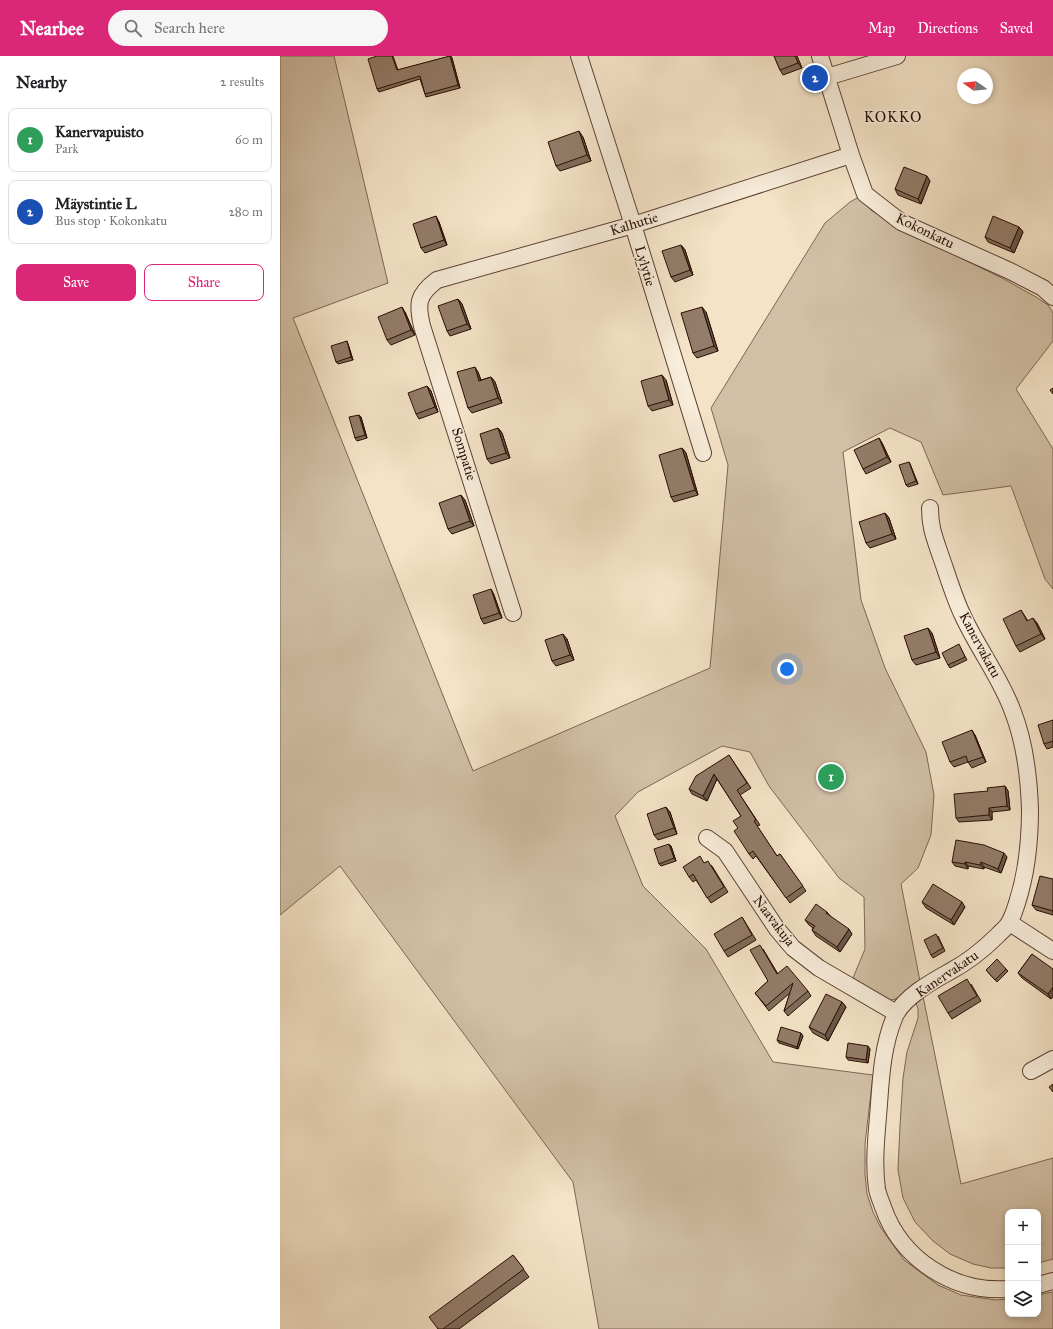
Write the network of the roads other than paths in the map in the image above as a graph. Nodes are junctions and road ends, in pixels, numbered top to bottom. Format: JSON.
{"nodes":[{"id":1,"x":579,"y":56,"type":"edge"},
{"id":2,"x":820,"y":56,"type":"edge"},
{"id":3,"x":897,"y":56,"type":"edge"},
{"id":4,"x":827,"y":77,"type":"junction"},
{"id":5,"x":851,"y":155,"type":"junction"},
{"id":6,"x":633,"y":225,"type":"junction"},
{"id":7,"x":422,"y":296,"type":"joint"},
{"id":8,"x":1053,"y":297,"type":"edge"},
{"id":9,"x":703,"y":453,"type":"dead end"},
{"id":10,"x":930,"y":508,"type":"dead end"},
{"id":11,"x":513,"y":612,"type":"dead end"},
{"id":12,"x":707,"y":838,"type":"dead end"},
{"id":13,"x":1010,"y":923,"type":"junction"},
{"id":14,"x":1053,"y":951,"type":"edge"},
{"id":15,"x":896,"y":1013,"type":"junction"},
{"id":16,"x":1053,"y":1059,"type":"edge"},
{"id":17,"x":1031,"y":1071,"type":"dead end"},
{"id":18,"x":1053,"y":1281,"type":"edge"},
{"id":19,"x":1041,"y":1283,"type":"edge"},
{"id":20,"x":1005,"y":1289,"type":"edge"}],
"edges":[{"from":1,"to":6,"type":"street","name":"Lylytie"},
{"from":2,"to":4,"type":"street","name":"Kokonkatu"},
{"from":3,"to":4,"type":"street"},
{"from":4,"to":5,"type":"street","name":"Kokonkatu"},
{"from":5,"to":6,"type":"street","name":"Kalhutie"},
{"from":5,"to":8,"type":"street","name":"Kokonkatu"},
{"from":6,"to":7,"type":"street","name":"Kalhutie"},
{"from":6,"to":9,"type":"street","name":"Lylytie"},
{"from":7,"to":11,"type":"street","name":"Sompatie"},
{"from":10,"to":13,"type":"street","name":"Kanervakatu"},
{"from":12,"to":15,"type":"street","name":"Naavakuja"},
{"from":13,"to":14,"type":"street"},
{"from":13,"to":15,"type":"street","name":"Kanervakatu"},
{"from":15,"to":20,"type":"street","name":"Kanervakatu"},
{"from":16,"to":17,"type":"street"},
{"from":18,"to":19,"type":"street"}]}
